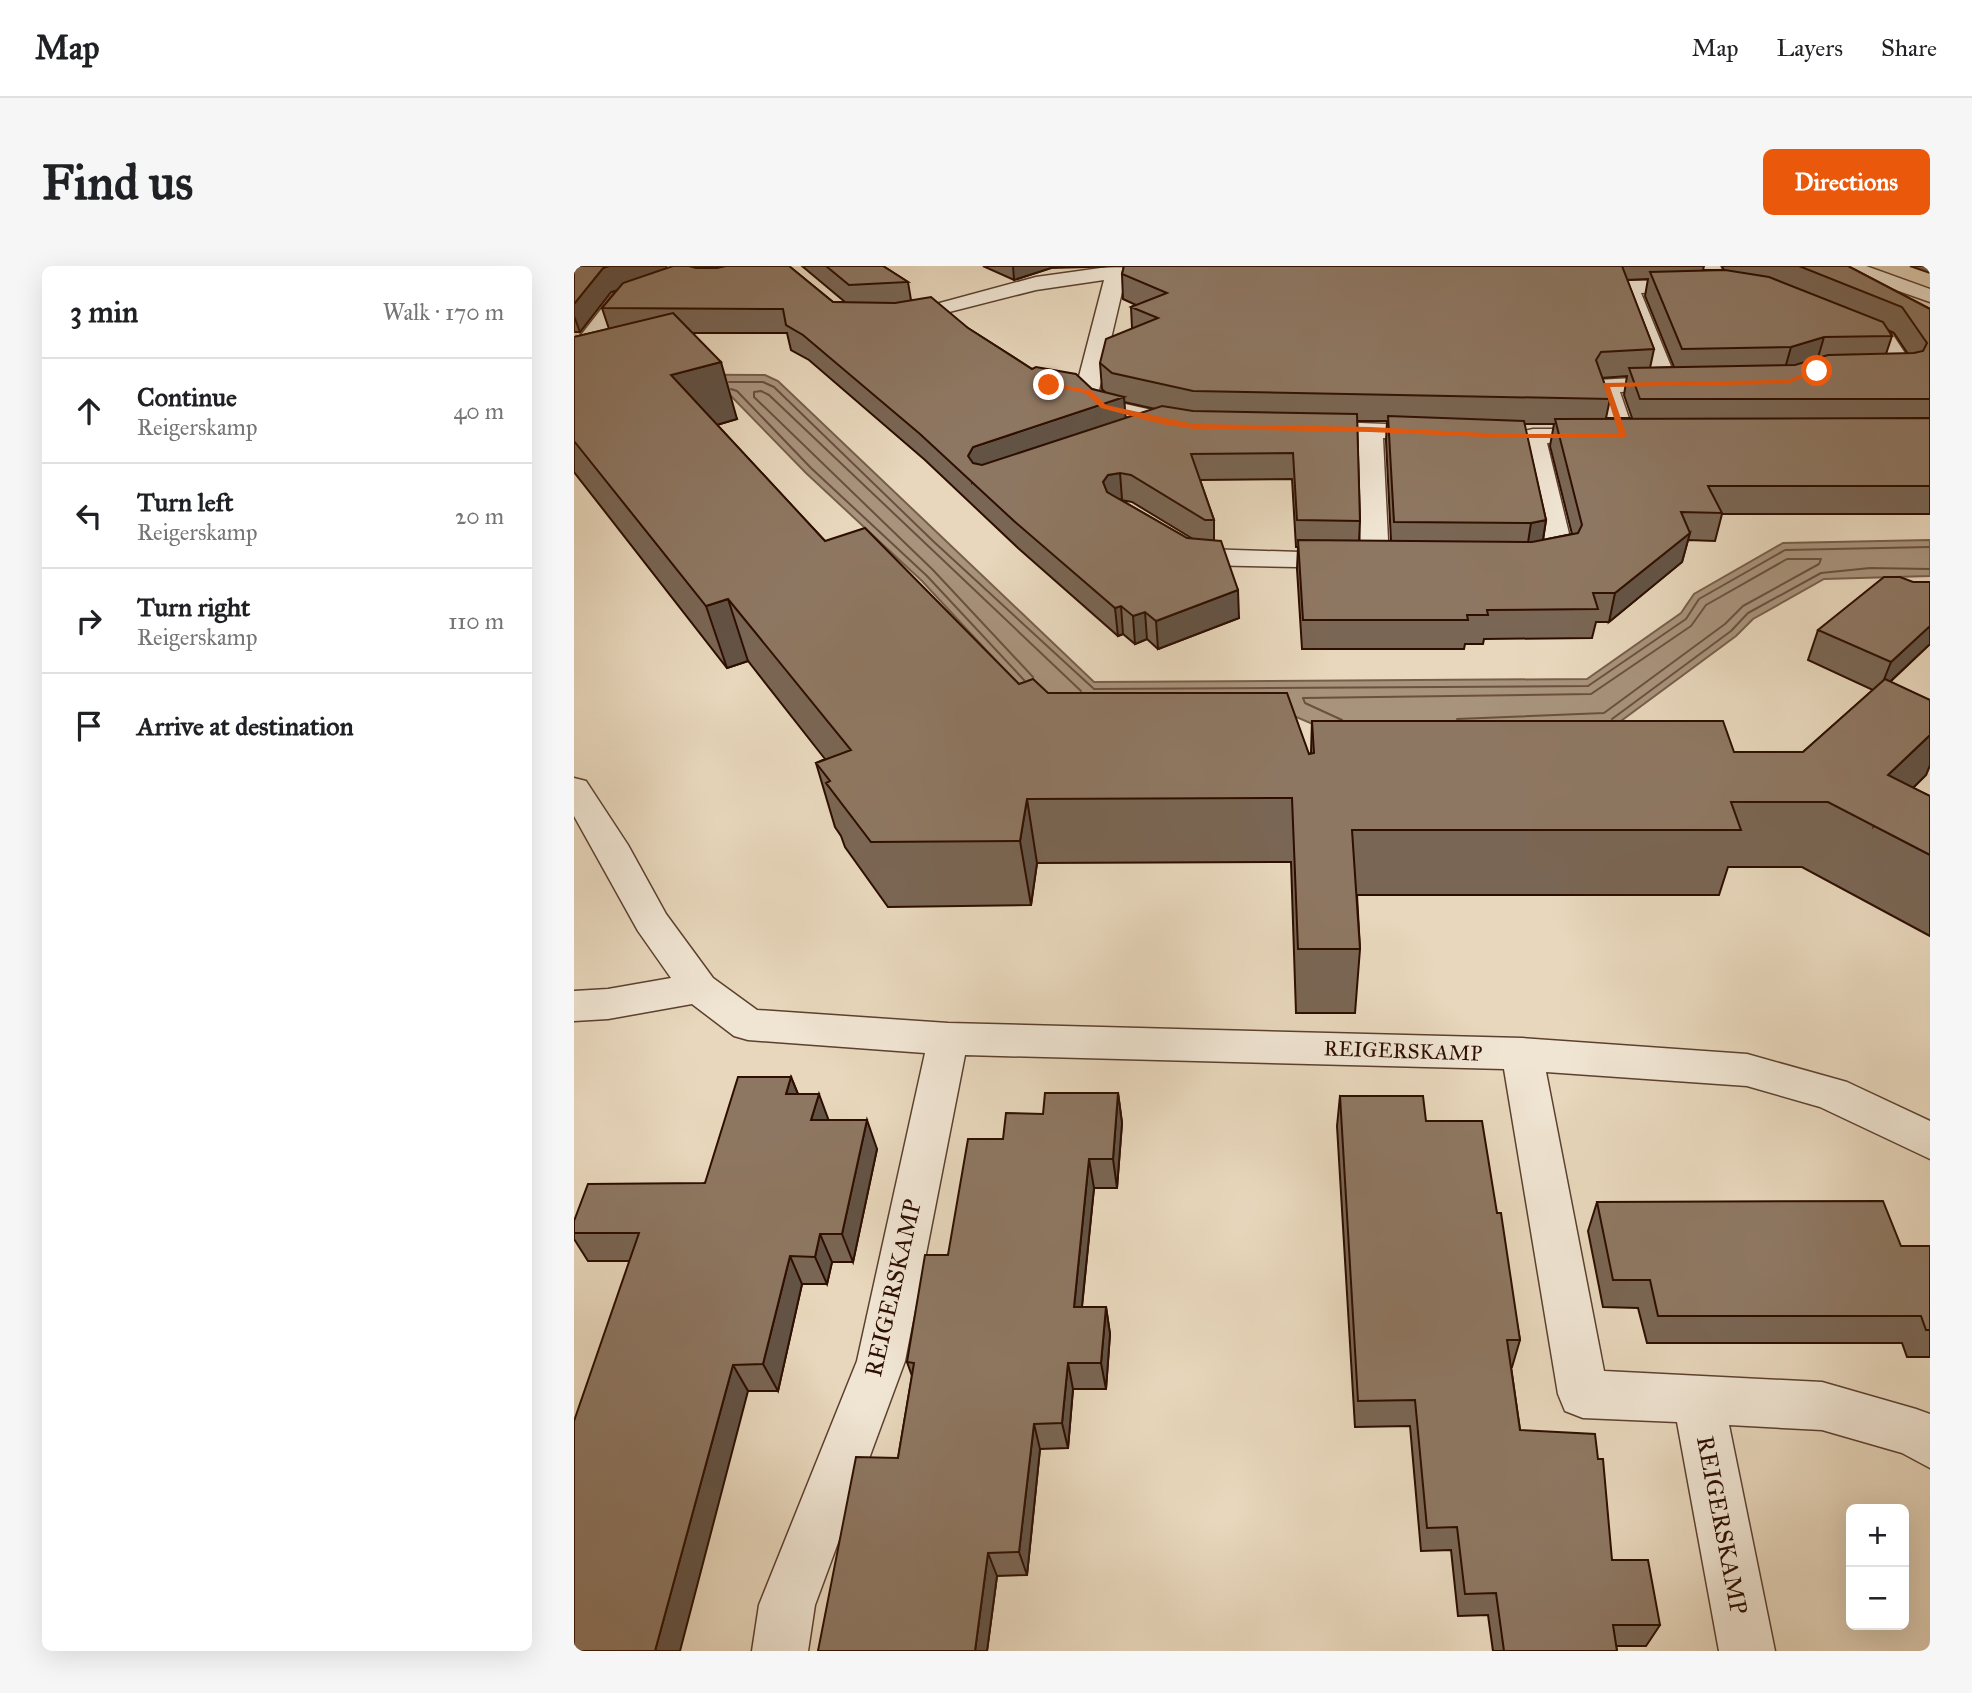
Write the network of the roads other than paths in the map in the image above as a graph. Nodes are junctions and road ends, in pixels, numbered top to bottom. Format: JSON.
{"nodes":[{"id":1,"x":1188,"y":266,"type":"edge"},
{"id":2,"x":1846,"y":266,"type":"edge"},
{"id":3,"x":1116,"y":272,"type":"junction"},
{"id":4,"x":1715,"y":276,"type":"edge"},
{"id":5,"x":663,"y":284,"type":"edge"},
{"id":6,"x":1743,"y":288,"type":"edge"},
{"id":7,"x":1930,"y":296,"type":"edge"},
{"id":8,"x":942,"y":311,"type":"junction"},
{"id":9,"x":1826,"y":316,"type":"edge"},
{"id":10,"x":874,"y":318,"type":"edge"},
{"id":11,"x":961,"y":328,"type":"edge"},
{"id":12,"x":574,"y":359,"type":"edge"},
{"id":13,"x":1842,"y":371,"type":"edge"},
{"id":14,"x":1666,"y":383,"type":"junction"},
{"id":15,"x":1707,"y":383,"type":"edge"},
{"id":16,"x":1062,"y":387,"type":"edge"},
{"id":17,"x":1087,"y":391,"type":"junction"},
{"id":18,"x":1161,"y":421,"type":"junction"},
{"id":19,"x":1215,"y":427,"type":"edge"},
{"id":20,"x":1286,"y":428,"type":"edge"},
{"id":21,"x":1370,"y":429,"type":"junction"},
{"id":22,"x":1124,"y":434,"type":"edge"},
{"id":23,"x":1465,"y":434,"type":"edge"},
{"id":24,"x":1506,"y":436,"type":"edge"},
{"id":25,"x":1533,"y":436,"type":"junction"},
{"id":26,"x":1154,"y":530,"type":"edge"},
{"id":27,"x":1500,"y":560,"type":"edge"},
{"id":28,"x":574,"y":789,"type":"edge"},
{"id":29,"x":699,"y":988,"type":"junction"},
{"id":30,"x":574,"y":1006,"type":"edge"},
{"id":31,"x":948,"y":1039,"type":"junction"},
{"id":32,"x":1522,"y":1054,"type":"junction"},
{"id":33,"x":1930,"y":1141,"type":"edge"},
{"id":34,"x":1698,"y":1398,"type":"junction"},
{"id":35,"x":1930,"y":1443,"type":"edge"},
{"id":36,"x":780,"y":1651,"type":"edge"},
{"id":37,"x":1747,"y":1651,"type":"edge"}],
"edges":[{"from":1,"to":3,"type":"street"},
{"from":2,"to":7,"type":"street"},
{"from":3,"to":8,"type":"street"},
{"from":3,"to":17,"type":"street"},
{"from":4,"to":6,"type":"street"},
{"from":4,"to":14,"type":"street"},
{"from":5,"to":12,"type":"street"},
{"from":8,"to":10,"type":"street"},
{"from":8,"to":11,"type":"street"},
{"from":9,"to":13,"type":"street"},
{"from":14,"to":15,"type":"street"},
{"from":14,"to":25,"type":"street"},
{"from":16,"to":17,"type":"street"},
{"from":17,"to":18,"type":"street"},
{"from":18,"to":19,"type":"street"},
{"from":18,"to":22,"type":"street"},
{"from":20,"to":21,"type":"street"},
{"from":21,"to":23,"type":"street"},
{"from":21,"to":26,"type":"street"},
{"from":24,"to":25,"type":"street"},
{"from":25,"to":27,"type":"street"},
{"from":28,"to":29,"type":"street","name":"REIGERSKAMP"},
{"from":29,"to":30,"type":"street"},
{"from":29,"to":31,"type":"street","name":"REIGERSKAMP"},
{"from":31,"to":32,"type":"street","name":"REIGERSKAMP"},
{"from":31,"to":36,"type":"street","name":"REIGERSKAMP"},
{"from":32,"to":33,"type":"street","name":"REIGERSKAMP"},
{"from":32,"to":34,"type":"street"},
{"from":34,"to":35,"type":"street"},
{"from":34,"to":37,"type":"street","name":"REIGERSKAMP"}]}
